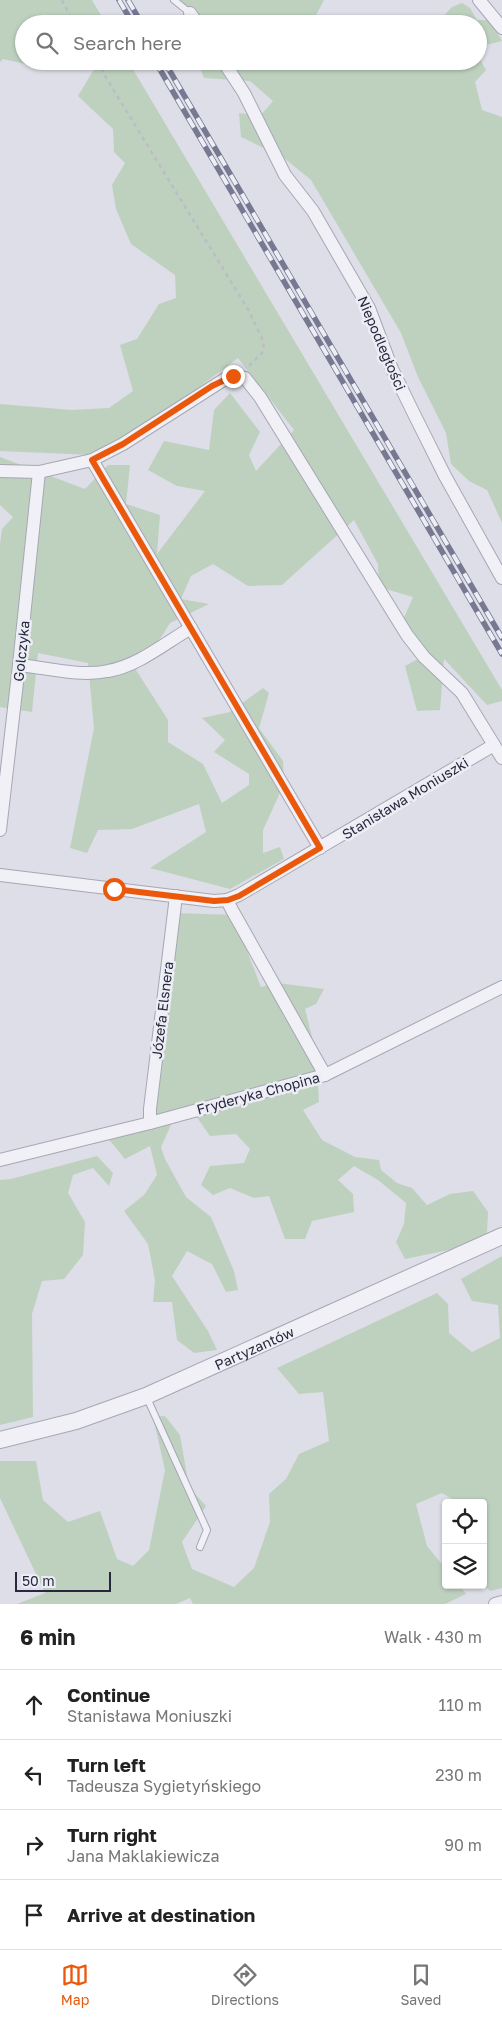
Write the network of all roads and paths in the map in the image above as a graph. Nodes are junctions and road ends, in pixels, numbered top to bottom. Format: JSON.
{"nodes":[{"id":1,"x":62,"y":0,"type":"edge"},
{"id":2,"x":174,"y":0,"type":"edge"},
{"id":3,"x":479,"y":0,"type":"edge"},
{"id":4,"x":190,"y":13,"type":"edge"},
{"id":5,"x":70,"y":15,"type":"edge"},
{"id":6,"x":502,"y":28,"type":"edge"},
{"id":7,"x":102,"y":70,"type":"edge"},
{"id":8,"x":229,"y":70,"type":"edge"},
{"id":9,"x":238,"y":376,"type":"junction"},
{"id":10,"x":92,"y":460,"type":"junction"},
{"id":11,"x":0,"y":470,"type":"edge"},
{"id":12,"x":39,"y":472,"type":"junction"},
{"id":13,"x":502,"y":578,"type":"edge"},
{"id":14,"x":191,"y":628,"type":"junction"},
{"id":15,"x":19,"y":665,"type":"junction"},
{"id":16,"x":494,"y":745,"type":"junction"},
{"id":17,"x":502,"y":758,"type":"edge"},
{"id":18,"x":0,"y":830,"type":"edge"},
{"id":19,"x":320,"y":848,"type":"junction"},
{"id":20,"x":0,"y":875,"type":"edge"},
{"id":21,"x":176,"y":896,"type":"junction"},
{"id":22,"x":228,"y":900,"type":"junction"},
{"id":23,"x":502,"y":987,"type":"edge"},
{"id":24,"x":325,"y":1075,"type":"junction"},
{"id":25,"x":150,"y":1123,"type":"junction"},
{"id":26,"x":0,"y":1160,"type":"edge"},
{"id":27,"x":502,"y":1236,"type":"edge"},
{"id":28,"x":146,"y":1396,"type":"junction"},
{"id":29,"x":0,"y":1440,"type":"edge"},
{"id":30,"x":200,"y":1547,"type":"dead end"},
{"id":31,"x":502,"y":1602,"type":"edge"},
{"id":32,"x":495,"y":1604,"type":"edge"}],
"edges":[{"from":1,"to":5,"type":"path"},
{"from":2,"to":4,"type":"lane"},
{"from":3,"to":6,"type":"street"},
{"from":7,"to":9,"type":"path"},
{"from":8,"to":13,"type":"street","name":"Niepodległości"},
{"from":9,"to":10,"type":"street"},
{"from":9,"to":16,"type":"street"},
{"from":10,"to":12,"type":"street"},
{"from":10,"to":14,"type":"street"},
{"from":11,"to":12,"type":"street"},
{"from":12,"to":15,"type":"street","name":"Golczyka"},
{"from":14,"to":15,"type":"street"},
{"from":14,"to":19,"type":"street"},
{"from":15,"to":18,"type":"street","name":"Golczyka"},
{"from":16,"to":17,"type":"street"},
{"from":16,"to":19,"type":"street","name":"Stanisława Moniuszki"},
{"from":19,"to":22,"type":"street","name":"Stanisława Moniuszki"},
{"from":20,"to":21,"type":"street","name":"Stanisława Moniuszki"},
{"from":21,"to":22,"type":"street","name":"Stanisława Moniuszki"},
{"from":21,"to":25,"type":"street","name":"Józefa Elsnera"},
{"from":22,"to":24,"type":"street"},
{"from":23,"to":24,"type":"street","name":"Fryderyka Chopina"},
{"from":24,"to":25,"type":"street","name":"Fryderyka Chopina"},
{"from":25,"to":26,"type":"street","name":"Fryderyka Chopina"},
{"from":27,"to":28,"type":"street","name":"Partyzantów"},
{"from":28,"to":29,"type":"street","name":"Partyzantów"},
{"from":28,"to":30,"type":"lane"},
{"from":31,"to":32,"type":"street"}]}
